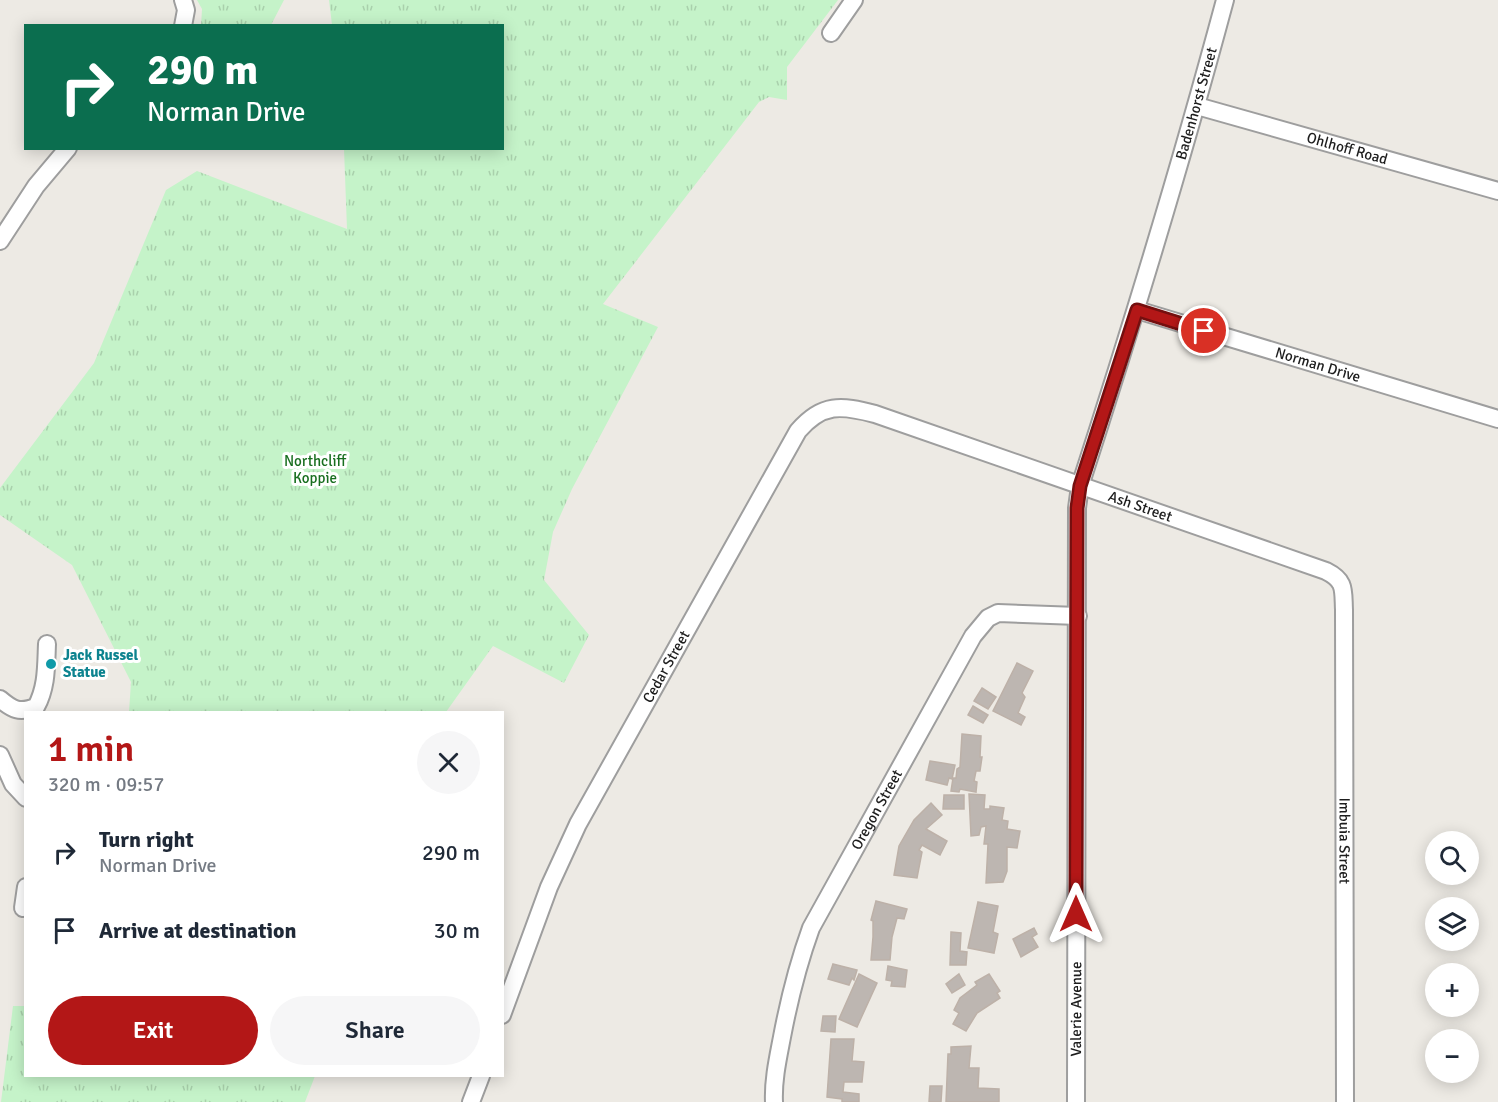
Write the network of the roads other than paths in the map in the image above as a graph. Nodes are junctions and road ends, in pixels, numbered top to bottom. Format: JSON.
{"nodes":[{"id":1,"x":183,"y":0,"type":"edge"},
{"id":2,"x":854,"y":0,"type":"edge"},
{"id":3,"x":1225,"y":0,"type":"edge"},
{"id":4,"x":183,"y":24,"type":"edge"},
{"id":5,"x":831,"y":33,"type":"dead end"},
{"id":6,"x":1197,"y":106,"type":"junction"},
{"id":7,"x":66,"y":150,"type":"edge"},
{"id":8,"x":1498,"y":191,"type":"edge"},
{"id":9,"x":1167,"y":208,"type":"joint"},
{"id":10,"x":0,"y":241,"type":"edge"},
{"id":11,"x":1137,"y":310,"type":"junction"},
{"id":12,"x":1498,"y":419,"type":"edge"},
{"id":13,"x":903,"y":424,"type":"joint"},
{"id":14,"x":1080,"y":486,"type":"junction"},
{"id":15,"x":1340,"y":580,"type":"joint"},
{"id":16,"x":1078,"y":616,"type":"junction"},
{"id":17,"x":47,"y":644,"type":"dead end"},
{"id":18,"x":0,"y":699,"type":"edge"},
{"id":19,"x":0,"y":755,"type":"edge"},
{"id":20,"x":24,"y":796,"type":"edge"},
{"id":21,"x":24,"y":901,"type":"edge"},
{"id":22,"x":23,"y":908,"type":"dead end"},
{"id":23,"x":504,"y":1010,"type":"edge"},
{"id":24,"x":480,"y":1077,"type":"edge"},
{"id":25,"x":471,"y":1102,"type":"edge"},
{"id":26,"x":774,"y":1102,"type":"edge"},
{"id":27,"x":1076,"y":1102,"type":"edge"},
{"id":28,"x":1345,"y":1102,"type":"edge"}],
"edges":[{"from":1,"to":4,"type":"street"},
{"from":2,"to":5,"type":"street"},
{"from":3,"to":6,"type":"street","name":"Badenhorst Street"},
{"from":6,"to":8,"type":"street","name":"Ohlhoff Road"},
{"from":6,"to":9,"type":"street","name":"Badenhorst Street"},
{"from":7,"to":10,"type":"street"},
{"from":9,"to":11,"type":"street","name":"Valerie Avenue"},
{"from":11,"to":12,"type":"street","name":"Norman Drive"},
{"from":11,"to":14,"type":"street","name":"Valerie Avenue"},
{"from":13,"to":14,"type":"street","name":"Ash Street"},
{"from":13,"to":23,"type":"street","name":"Cedar Street"},
{"from":14,"to":15,"type":"street","name":"Ash Street"},
{"from":14,"to":16,"type":"street","name":"Valerie Avenue"},
{"from":15,"to":28,"type":"street","name":"Imbuia Street"},
{"from":16,"to":26,"type":"street","name":"Oregon Street"},
{"from":16,"to":27,"type":"street","name":"Valerie Avenue"},
{"from":17,"to":18,"type":"street"},
{"from":19,"to":20,"type":"street"},
{"from":21,"to":22,"type":"street"},
{"from":24,"to":25,"type":"street"}]}
